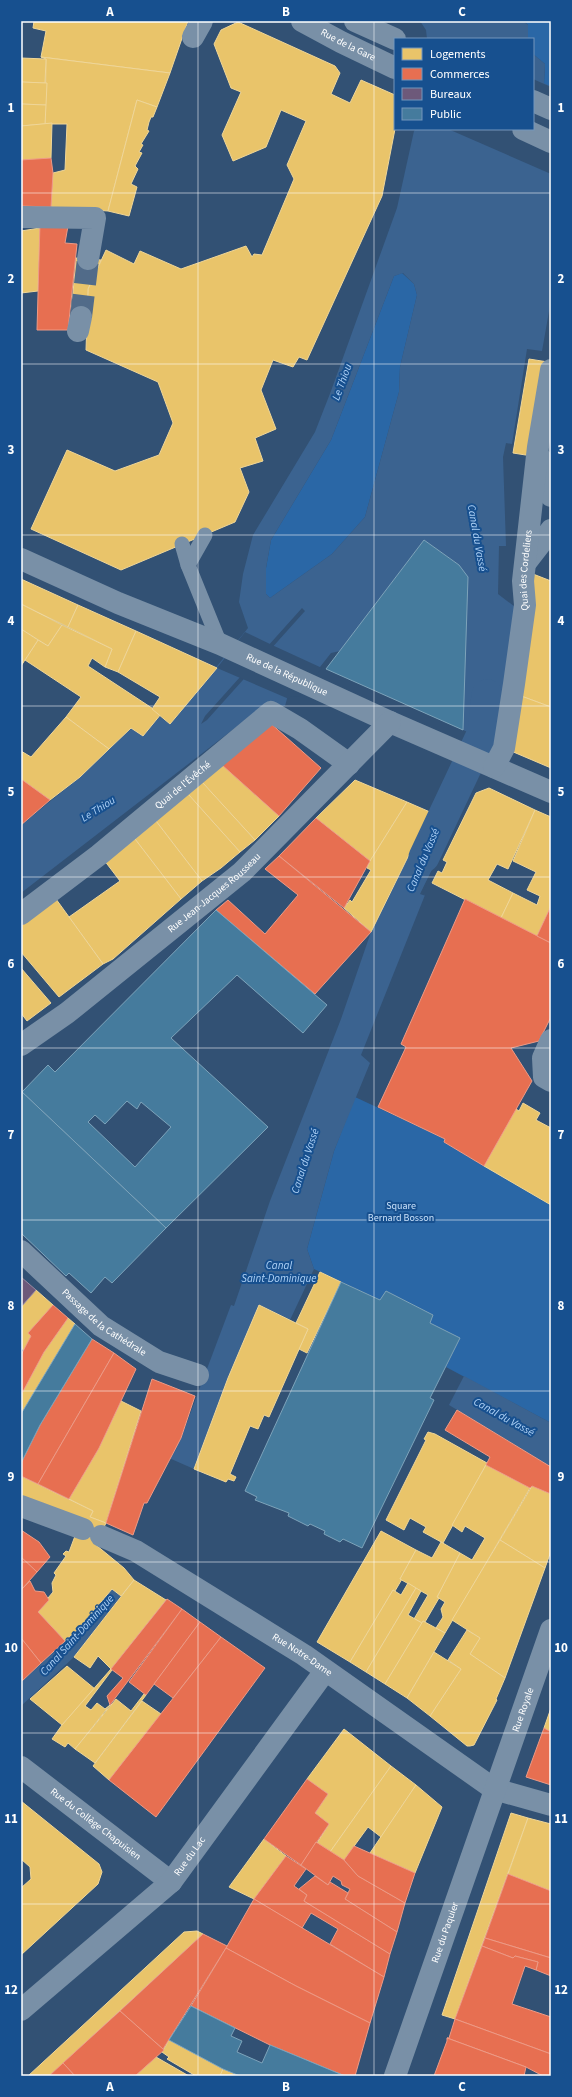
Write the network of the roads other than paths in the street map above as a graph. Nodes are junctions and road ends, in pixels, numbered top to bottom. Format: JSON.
{"nodes":[{"id":1,"x":302,"y":21,"type":"edge"},
{"id":2,"x":355,"y":21,"type":"edge"},
{"id":3,"x":394,"y":39,"type":"edge"},
{"id":4,"x":394,"y":68,"type":"edge"},
{"id":5,"x":534,"y":101,"type":"edge"},
{"id":6,"x":551,"y":109,"type":"edge"},
{"id":7,"x":525,"y":130,"type":"edge"},
{"id":8,"x":551,"y":142,"type":"edge"},
{"id":9,"x":21,"y":217,"type":"edge"},
{"id":10,"x":88,"y":259,"type":"tunnel mouth"},
{"id":11,"x":551,"y":370,"type":"edge"},
{"id":12,"x":538,"y":447,"type":"junction"},
{"id":13,"x":551,"y":496,"type":"edge"},
{"id":14,"x":551,"y":530,"type":"edge"},
{"id":15,"x":205,"y":535,"type":"dead end"},
{"id":16,"x":182,"y":544,"type":"dead end"},
{"id":17,"x":21,"y":559,"type":"edge"},
{"id":18,"x":527,"y":561,"type":"junction"},
{"id":19,"x":188,"y":565,"type":"junction"},
{"id":20,"x":226,"y":646,"type":"junction"},
{"id":21,"x":390,"y":722,"type":"junction"},
{"id":22,"x":349,"y":764,"type":"junction"},
{"id":23,"x":493,"y":766,"type":"junction"},
{"id":24,"x":550,"y":790,"type":"edge"},
{"id":25,"x":21,"y":914,"type":"edge"},
{"id":26,"x":551,"y":1040,"type":"edge"},
{"id":27,"x":21,"y":1046,"type":"edge"},
{"id":28,"x":551,"y":1081,"type":"edge"},
{"id":29,"x":21,"y":1251,"type":"edge"},
{"id":30,"x":198,"y":1375,"type":"dead end"},
{"id":31,"x":21,"y":1506,"type":"edge"},
{"id":32,"x":551,"y":1630,"type":"edge"},
{"id":33,"x":325,"y":1671,"type":"junction"},
{"id":34,"x":21,"y":1767,"type":"edge"},
{"id":35,"x":494,"y":1789,"type":"junction"},
{"id":36,"x":551,"y":1805,"type":"edge"},
{"id":37,"x":171,"y":1882,"type":"junction"},
{"id":38,"x":21,"y":2010,"type":"edge"},
{"id":39,"x":395,"y":2076,"type":"edge"}],
"edges":[{"from":1,"to":4,"type":"street","name":"Rue de la Gare"},
{"from":2,"to":3,"type":"street"},
{"from":5,"to":6,"type":"street"},
{"from":7,"to":8,"type":"street"},
{"from":9,"to":10,"type":"street"},
{"from":11,"to":12,"type":"street","name":"Quai des Cordeliers"},
{"from":12,"to":13,"type":"street"},
{"from":12,"to":18,"type":"street","name":"Quai des Cordeliers"},
{"from":14,"to":18,"type":"street"},
{"from":15,"to":19,"type":"lane"},
{"from":16,"to":19,"type":"lane"},
{"from":17,"to":20,"type":"street","name":"Rue de la République"},
{"from":18,"to":23,"type":"street","name":"Quai des Cordeliers"},
{"from":19,"to":20,"type":"lane"},
{"from":20,"to":21,"type":"street","name":"Rue de la République"},
{"from":21,"to":22,"type":"street","name":"Rue Jean-Jacques Rousseau"},
{"from":21,"to":23,"type":"street","name":"Rue de la République"},
{"from":22,"to":25,"type":"street","name":"Quai de l'Évêché"},
{"from":22,"to":27,"type":"street","name":"Rue Jean-Jacques Rousseau"},
{"from":23,"to":24,"type":"street","name":"Rue de la République"},
{"from":26,"to":28,"type":"street"},
{"from":29,"to":30,"type":"street","name":"Passage de la Cathédrale"},
{"from":31,"to":33,"type":"street","name":"Rue Notre-Dame"},
{"from":32,"to":35,"type":"street","name":"Rue Royale"},
{"from":33,"to":35,"type":"street","name":"Rue Notre-Dame"},
{"from":33,"to":37,"type":"street","name":"Rue du Lac"},
{"from":34,"to":37,"type":"street","name":"Rue du Collège Chapuisien"},
{"from":35,"to":36,"type":"street","name":"Rue Notre-Dame"},
{"from":35,"to":39,"type":"street","name":"Rue du Paquier"},
{"from":37,"to":38,"type":"street","name":"Rue du Lac"}]}
